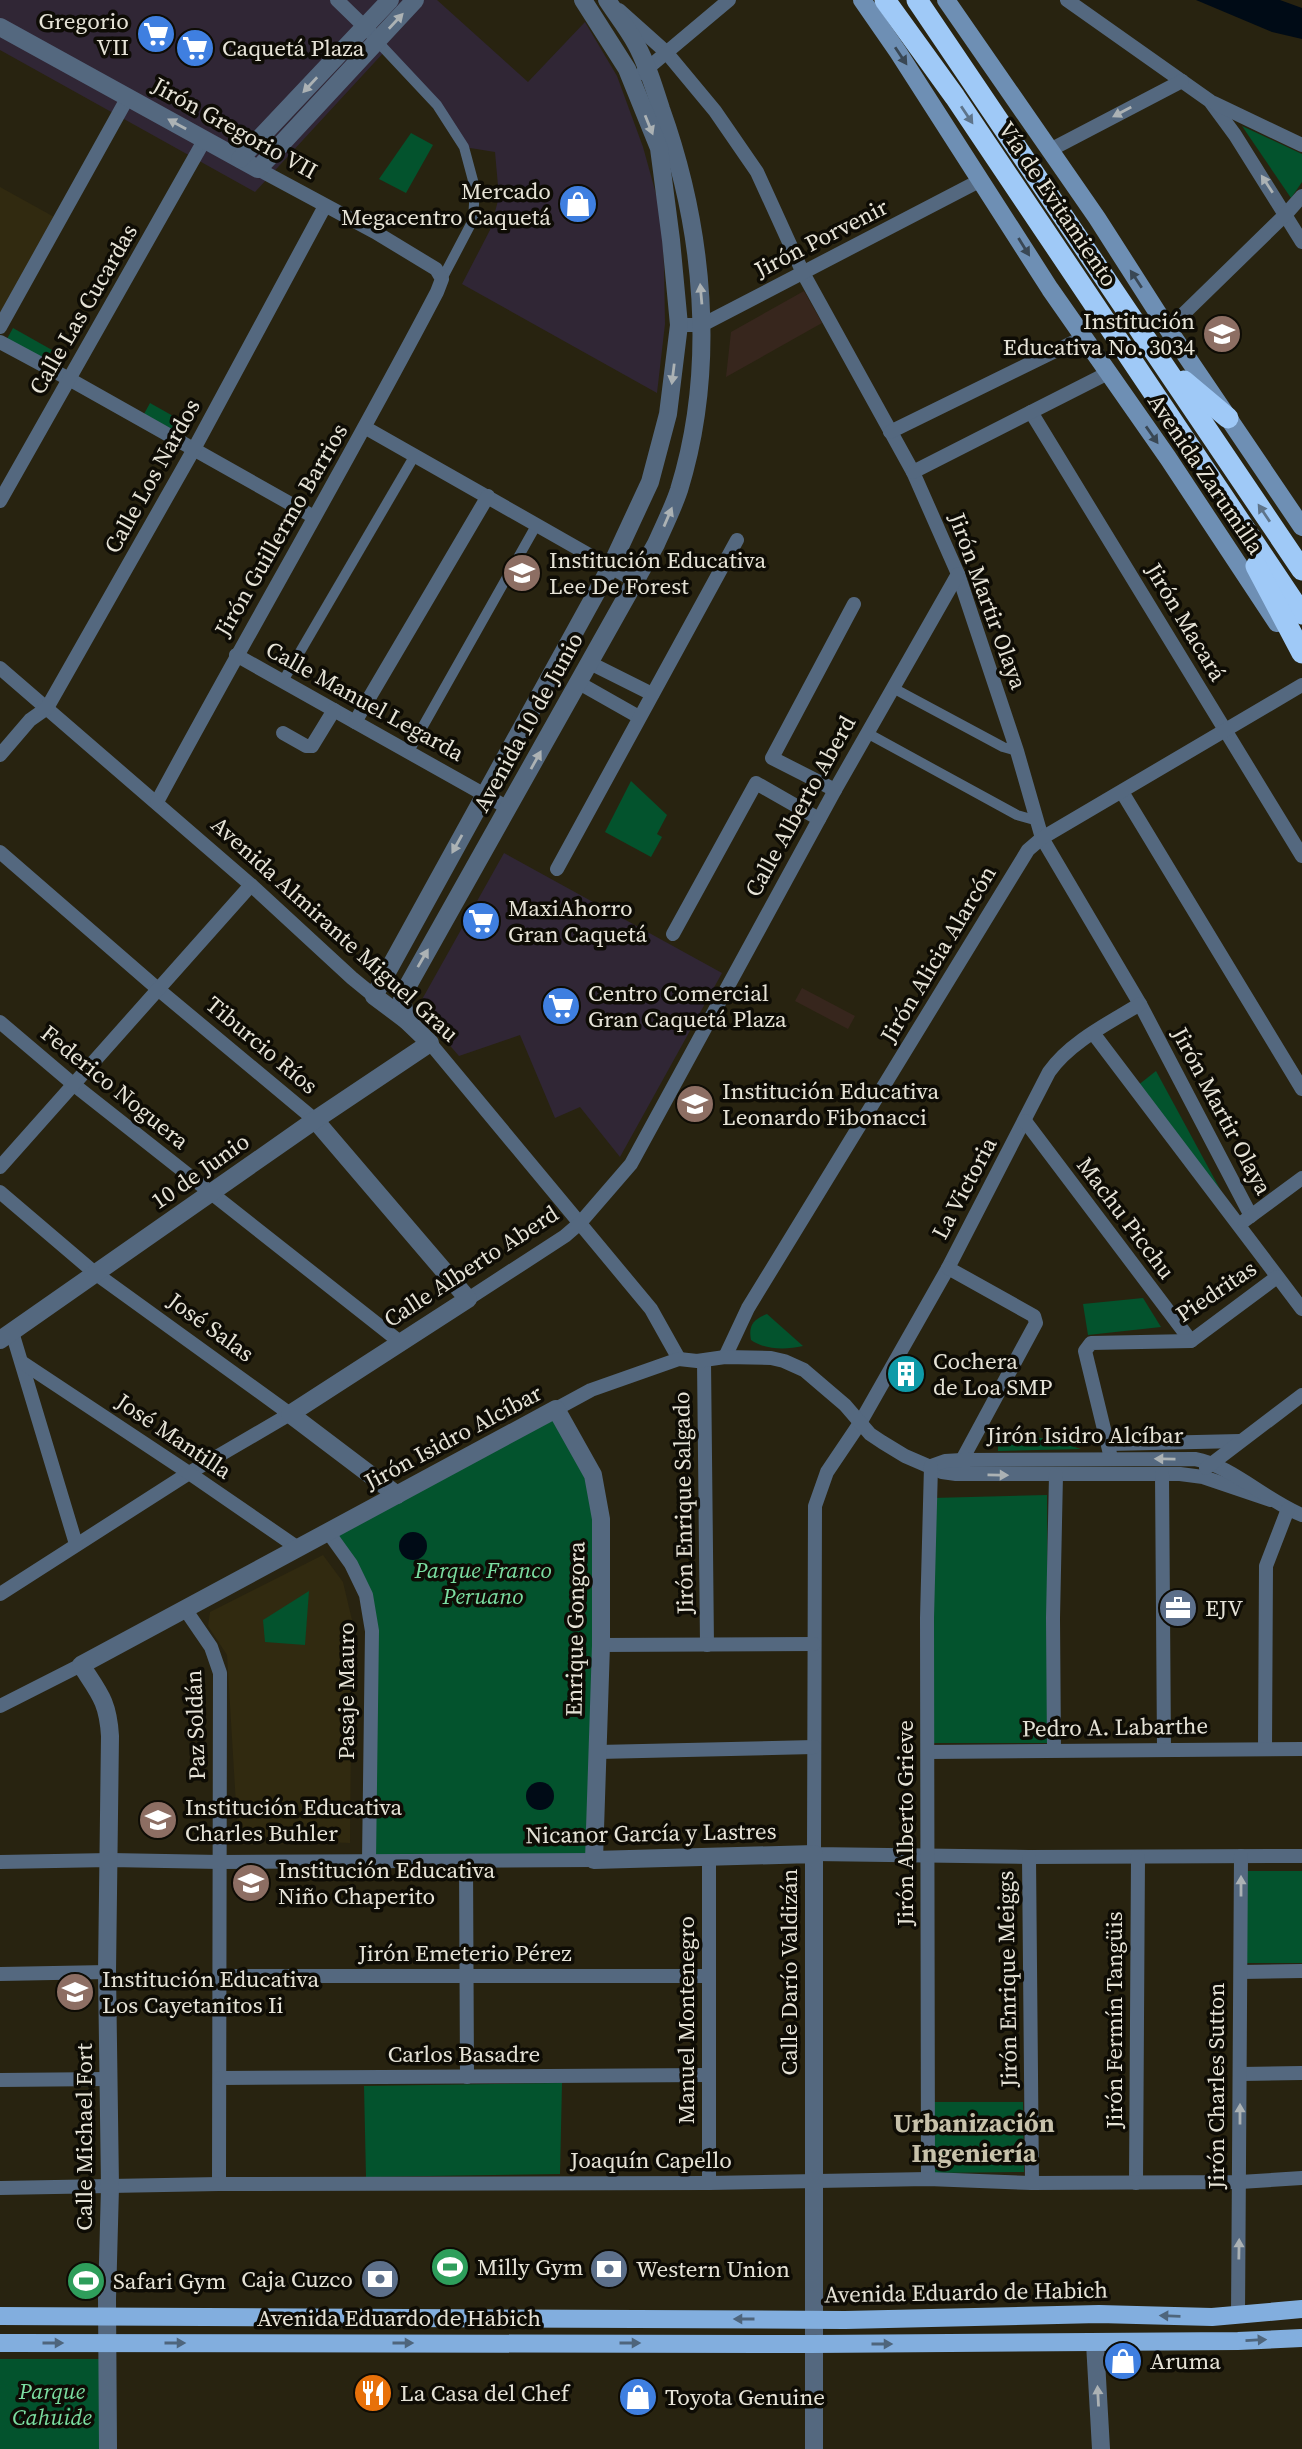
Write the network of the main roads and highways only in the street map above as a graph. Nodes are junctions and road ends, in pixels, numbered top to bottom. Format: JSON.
{"nodes":[{"id":1,"x":862,"y":0,"type":"edge"},
{"id":2,"x":885,"y":0,"type":"edge"},
{"id":3,"x":917,"y":0,"type":"edge"},
{"id":4,"x":946,"y":0,"type":"edge"},
{"id":5,"x":1164,"y":364,"type":"junction"},
{"id":6,"x":1228,"y":418,"type":"junction"},
{"id":7,"x":1230,"y":506,"type":"junction"},
{"id":8,"x":1302,"y":527,"type":"edge"},
{"id":9,"x":1302,"y":570,"type":"edge"},
{"id":10,"x":1302,"y":614,"type":"edge"},
{"id":11,"x":1302,"y":653,"type":"edge"},
{"id":12,"x":1302,"y":659,"type":"edge"},
{"id":13,"x":1302,"y":2309,"type":"edge"},
{"id":14,"x":0,"y":2316,"type":"edge"},
{"id":15,"x":1302,"y":2338,"type":"edge"},
{"id":16,"x":0,"y":2343,"type":"edge"}],
"edges":[{"from":1,"to":12,"type":"main road","name":"Avenida Zarumilla","one_way":true},
{"from":2,"to":7,"type":"highway","name":"Vía de Evitamiento","one_way":true},
{"from":3,"to":5,"type":"highway","name":"Vía de Evitamiento"},
{"from":6,"to":4,"type":"main road","one_way":true},
{"from":5,"to":6,"type":"highway"},
{"from":9,"to":5,"type":"highway","name":"Vía de Evitamiento","one_way":true},
{"from":6,"to":8,"type":"main road"},
{"from":7,"to":10,"type":"highway","name":"Vía de Evitamiento"},
{"from":7,"to":11,"type":"highway"},
{"from":13,"to":14,"type":"main road","name":"Avenida Eduardo de Habich","one_way":true},
{"from":16,"to":15,"type":"main road","name":"Avenida Eduardo de Habich","one_way":true}]}
